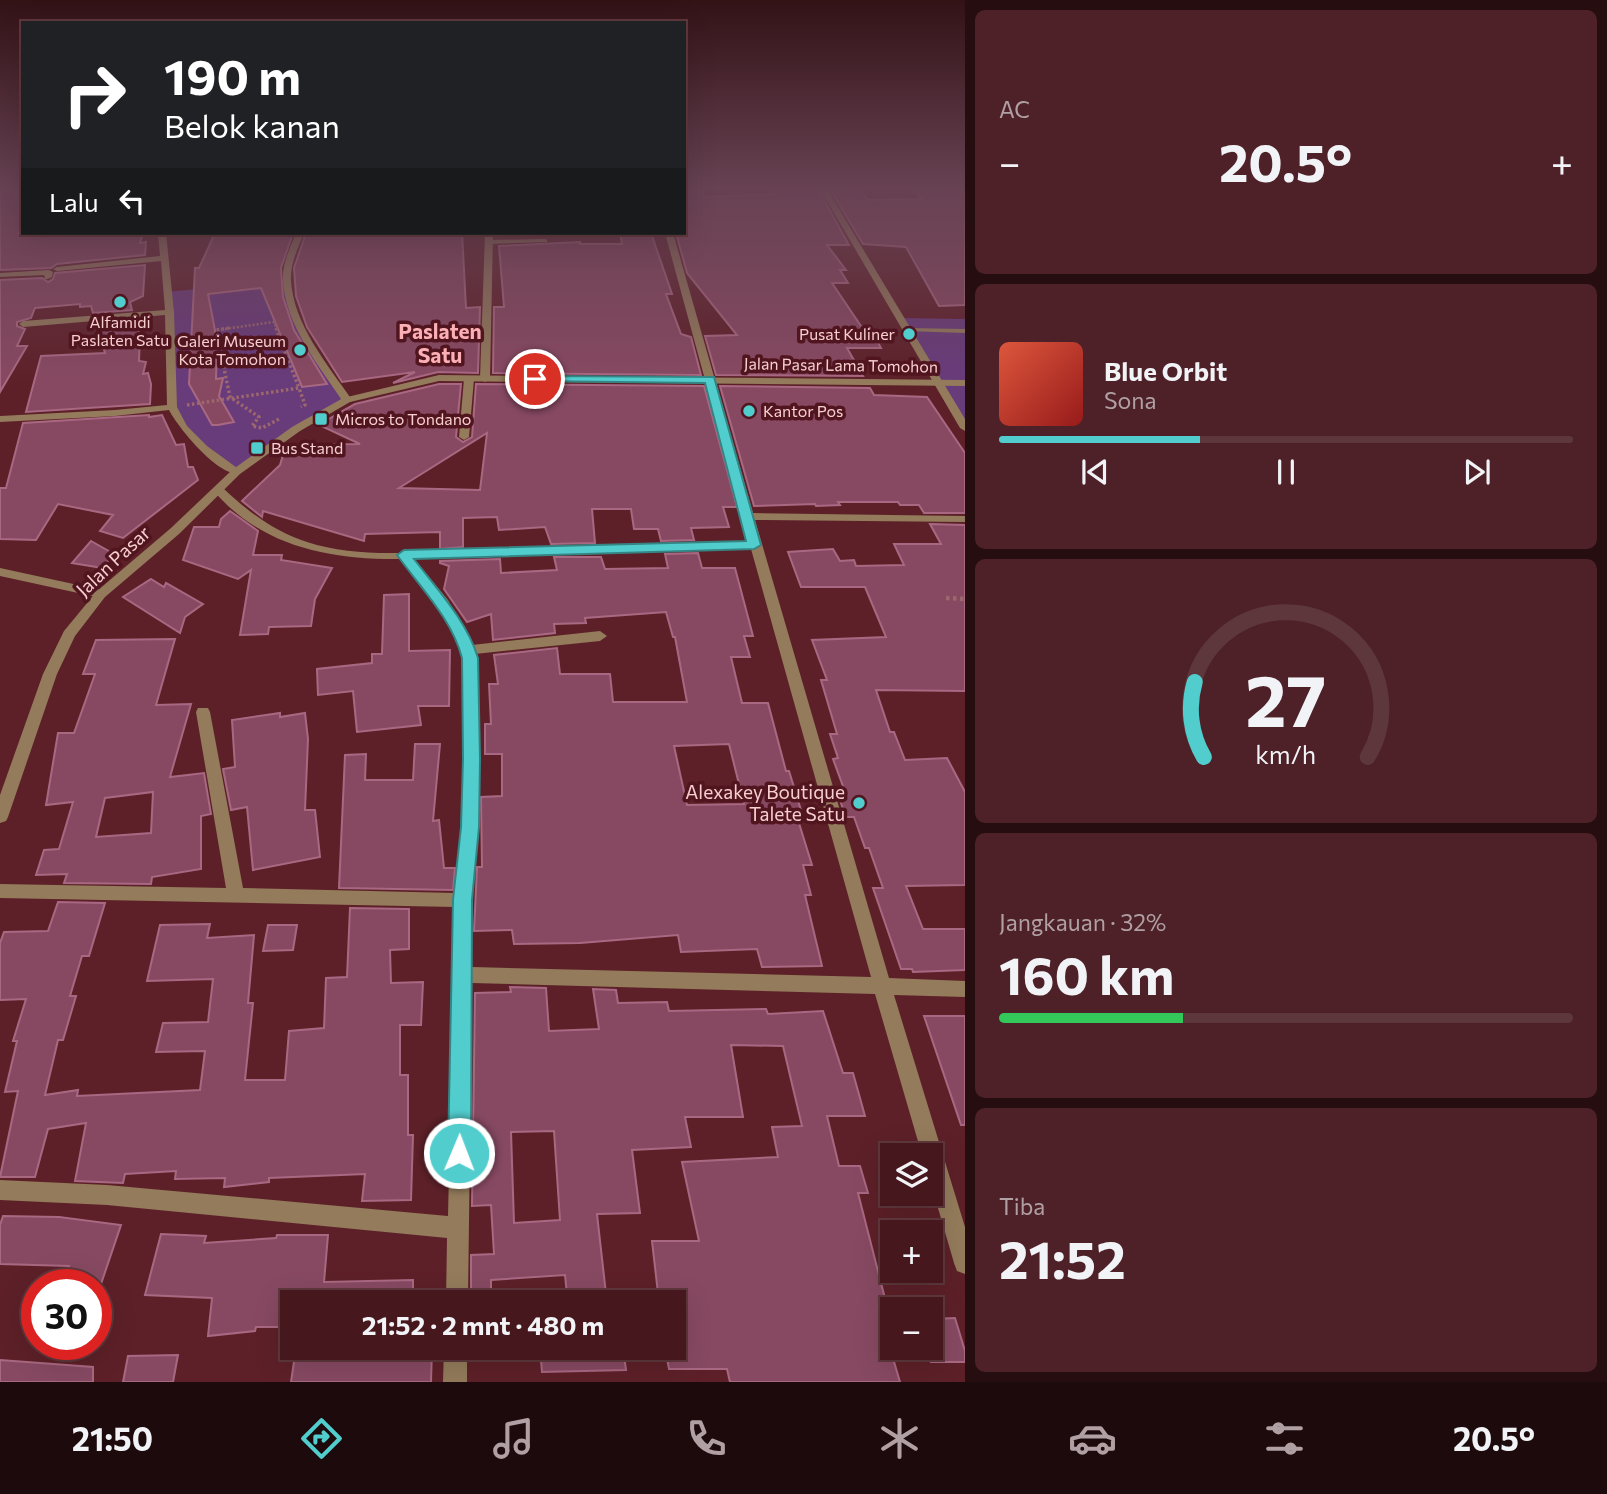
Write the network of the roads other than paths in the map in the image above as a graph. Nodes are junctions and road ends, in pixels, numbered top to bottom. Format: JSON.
{"nodes":[{"id":1,"x":165,"y":253,"type":"edge"},
{"id":2,"x":293,"y":253,"type":"edge"},
{"id":3,"x":488,"y":253,"type":"edge"},
{"id":4,"x":675,"y":253,"type":"edge"},
{"id":5,"x":861,"y":253,"type":"edge"},
{"id":6,"x":166,"y":258,"type":"junction"},
{"id":7,"x":57,"y":269,"type":"dead end"},
{"id":8,"x":0,"y":275,"type":"edge"},
{"id":9,"x":48,"y":277,"type":"dead end"},
{"id":10,"x":170,"y":312,"type":"junction"},
{"id":11,"x":23,"y":324,"type":"dead end"},
{"id":12,"x":907,"y":330,"type":"junction"},
{"id":13,"x":965,"y":331,"type":"edge"},
{"id":14,"x":469,"y":379,"type":"junction"},
{"id":15,"x":485,"y":379,"type":"junction"},
{"id":16,"x":710,"y":380,"type":"junction"},
{"id":17,"x":936,"y":382,"type":"junction"},
{"id":18,"x":965,"y":383,"type":"edge"},
{"id":19,"x":347,"y":400,"type":"junction"},
{"id":20,"x":172,"y":407,"type":"junction"},
{"id":21,"x":0,"y":419,"type":"edge"},
{"id":22,"x":965,"y":428,"type":"edge"},
{"id":23,"x":464,"y":437,"type":"dead end"},
{"id":24,"x":236,"y":472,"type":"junction"},
{"id":25,"x":219,"y":490,"type":"junction"},
{"id":26,"x":748,"y":516,"type":"junction"},
{"id":27,"x":965,"y":519,"type":"edge"},
{"id":28,"x":754,"y":545,"type":"junction"},
{"id":29,"x":404,"y":555,"type":"junction"},
{"id":30,"x":0,"y":572,"type":"edge"},
{"id":31,"x":101,"y":594,"type":"junction"},
{"id":32,"x":600,"y":636,"type":"dead end"},
{"id":33,"x":468,"y":650,"type":"junction"},
{"id":34,"x":203,"y":712,"type":"dead end"},
{"id":35,"x":3,"y":797,"type":"edge"},
{"id":36,"x":0,"y":817,"type":"edge"},
{"id":37,"x":0,"y":891,"type":"edge"},
{"id":38,"x":236,"y":895,"type":"junction"},
{"id":39,"x":463,"y":900,"type":"junction"},
{"id":40,"x":463,"y":975,"type":"junction"},
{"id":41,"x":882,"y":986,"type":"junction"},
{"id":42,"x":965,"y":989,"type":"edge"},
{"id":43,"x":0,"y":1190,"type":"edge"},
{"id":44,"x":458,"y":1228,"type":"junction"},
{"id":45,"x":965,"y":1263,"type":"edge"},
{"id":46,"x":457,"y":1290,"type":"edge"},
{"id":47,"x":456,"y":1360,"type":"edge"},
{"id":48,"x":455,"y":1382,"type":"edge"}],
"edges":[{"from":1,"to":6,"type":"street"},
{"from":2,"to":19,"type":"street"},
{"from":3,"to":15,"type":"street"},
{"from":4,"to":16,"type":"street"},
{"from":5,"to":12,"type":"street"},
{"from":6,"to":7,"type":"street"},
{"from":6,"to":10,"type":"street"},
{"from":8,"to":9,"type":"street"},
{"from":10,"to":11,"type":"street"},
{"from":10,"to":20,"type":"street"},
{"from":12,"to":13,"type":"lane"},
{"from":12,"to":17,"type":"street"},
{"from":14,"to":15,"type":"street","name":"Jalan Pasar Lama Tomohon"},
{"from":14,"to":19,"type":"street","name":"Jalan Pasar Lama Tomohon"},
{"from":14,"to":23,"type":"street"},
{"from":15,"to":16,"type":"street","name":"Jalan Pasar Lama Tomohon"},
{"from":16,"to":17,"type":"street","name":"Jalan Pasar Lama Tomohon"},
{"from":16,"to":26,"type":"street"},
{"from":17,"to":18,"type":"street","name":"Jalan Pasar Lama Tomohon"},
{"from":17,"to":22,"type":"street"},
{"from":19,"to":24,"type":"street","name":"Jalan Pasar Lama Tomohon"},
{"from":20,"to":21,"type":"street"},
{"from":20,"to":24,"type":"street"},
{"from":24,"to":25,"type":"street","name":"Jalan Pasar"},
{"from":25,"to":29,"type":"street"},
{"from":25,"to":31,"type":"street","name":"Jalan Pasar"},
{"from":26,"to":27,"type":"street"},
{"from":26,"to":28,"type":"street"},
{"from":28,"to":29,"type":"street"},
{"from":28,"to":41,"type":"street"},
{"from":29,"to":33,"type":"street"},
{"from":30,"to":31,"type":"street"},
{"from":31,"to":35,"type":"street","name":"Jalan Pasar"},
{"from":32,"to":33,"type":"street"},
{"from":33,"to":39,"type":"street"},
{"from":34,"to":38,"type":"street"},
{"from":35,"to":36,"type":"street","name":"Jalan Pasar"},
{"from":37,"to":38,"type":"street"},
{"from":38,"to":39,"type":"street"},
{"from":39,"to":40,"type":"street"},
{"from":40,"to":41,"type":"street"},
{"from":40,"to":44,"type":"street"},
{"from":41,"to":42,"type":"street"},
{"from":41,"to":45,"type":"street"},
{"from":43,"to":44,"type":"street"},
{"from":44,"to":46,"type":"street"},
{"from":47,"to":48,"type":"street"}]}
